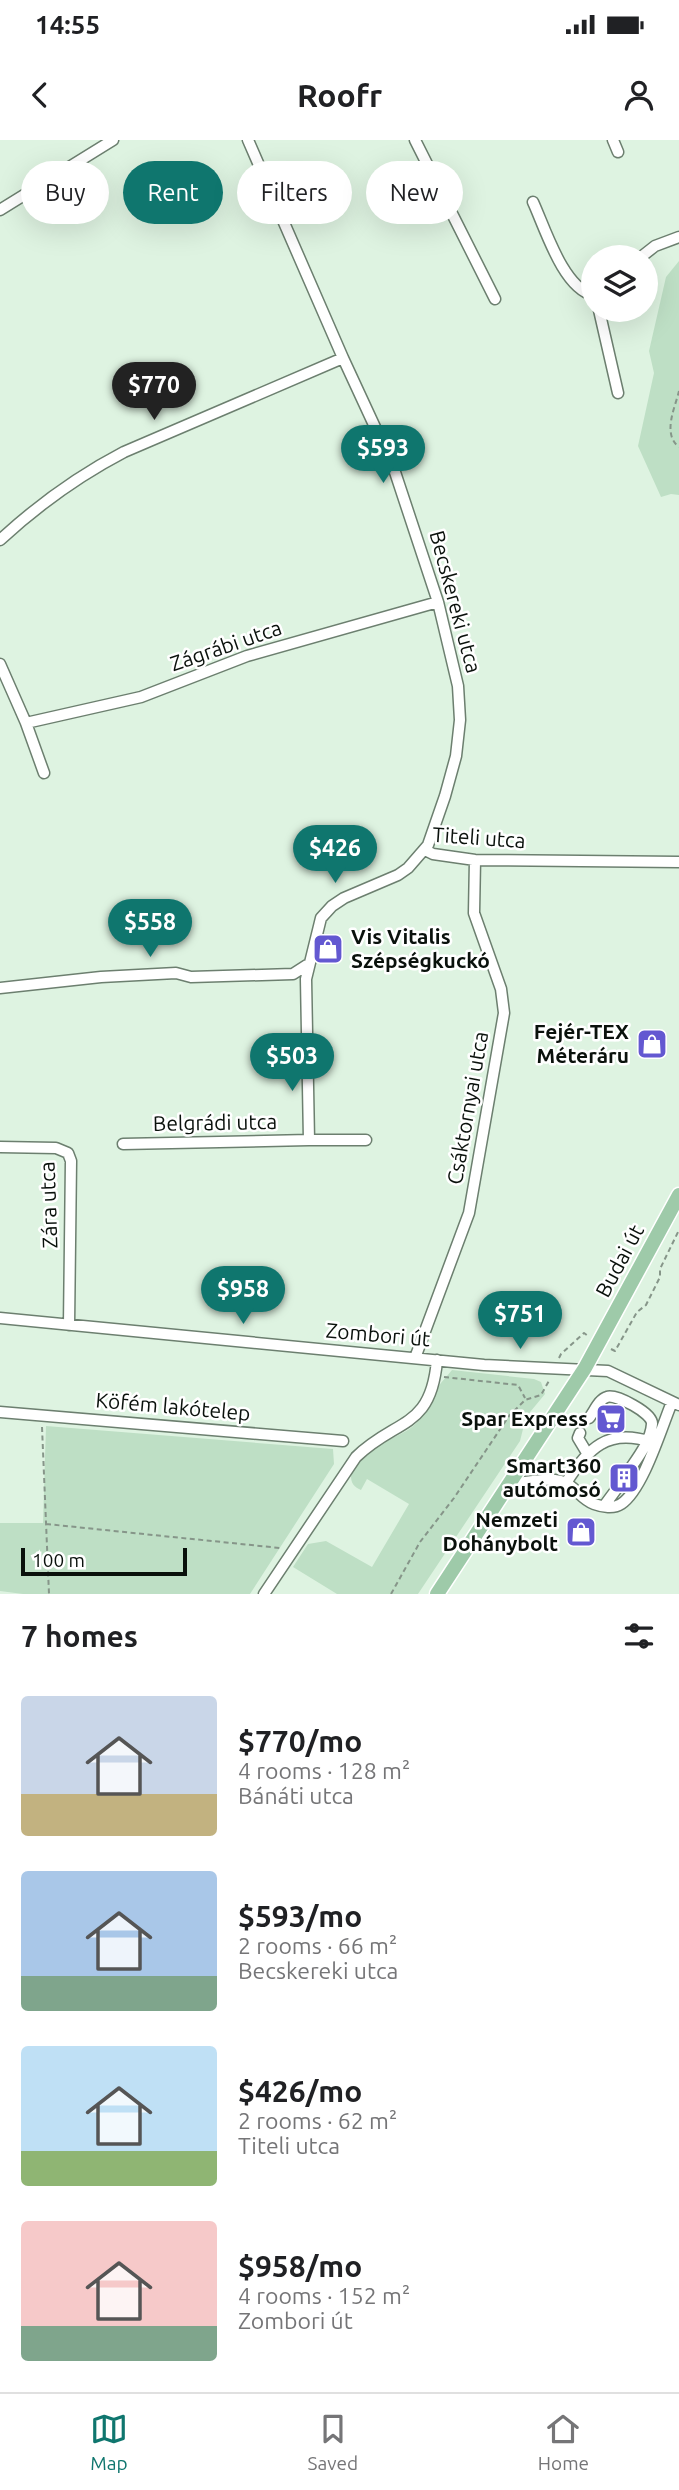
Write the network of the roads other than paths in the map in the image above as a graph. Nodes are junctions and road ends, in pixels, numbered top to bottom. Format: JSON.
{"nodes":[{"id":1,"x":113,"y":140,"type":"edge"},
{"id":2,"x":248,"y":140,"type":"edge"},
{"id":3,"x":415,"y":140,"type":"edge"},
{"id":4,"x":613,"y":140,"type":"edge"},
{"id":5,"x":618,"y":152,"type":"dead end"},
{"id":6,"x":533,"y":202,"type":"dead end"},
{"id":7,"x":0,"y":211,"type":"edge"},
{"id":8,"x":679,"y":237,"type":"edge"},
{"id":9,"x":658,"y":245,"type":"edge"},
{"id":10,"x":581,"y":289,"type":"edge"},
{"id":11,"x":495,"y":299,"type":"dead end"},
{"id":12,"x":602,"y":322,"type":"edge"},
{"id":13,"x":343,"y":358,"type":"junction"},
{"id":14,"x":618,"y":393,"type":"dead end"},
{"id":15,"x":0,"y":540,"type":"edge"},
{"id":16,"x":438,"y":602,"type":"junction"},
{"id":17,"x":0,"y":664,"type":"edge"},
{"id":18,"x":26,"y":723,"type":"junction"},
{"id":19,"x":44,"y":773,"type":"dead end"},
{"id":20,"x":425,"y":850,"type":"junction"},
{"id":21,"x":475,"y":860,"type":"junction"},
{"id":22,"x":679,"y":862,"type":"edge"},
{"id":23,"x":307,"y":965,"type":"junction"},
{"id":24,"x":0,"y":988,"type":"edge"},
{"id":25,"x":309,"y":1140,"type":"junction"},
{"id":26,"x":366,"y":1140,"type":"dead end"},
{"id":27,"x":123,"y":1144,"type":"dead end"},
{"id":28,"x":0,"y":1147,"type":"edge"},
{"id":29,"x":679,"y":1195,"type":"edge"},
{"id":30,"x":0,"y":1318,"type":"edge"},
{"id":31,"x":69,"y":1325,"type":"junction"},
{"id":32,"x":415,"y":1358,"type":"junction"},
{"id":33,"x":438,"y":1360,"type":"junction"},
{"id":34,"x":585,"y":1368,"type":"junction"},
{"id":35,"x":675,"y":1403,"type":"edge"},
{"id":36,"x":0,"y":1412,"type":"edge"},
{"id":37,"x":589,"y":1418,"type":"dead end"},
{"id":38,"x":580,"y":1433,"type":"dead end"},
{"id":39,"x":343,"y":1441,"type":"dead end"},
{"id":40,"x":651,"y":1442,"type":"junction"},
{"id":41,"x":587,"y":1453,"type":"junction"},
{"id":42,"x":630,"y":1469,"type":"tunnel mouth"},
{"id":43,"x":566,"y":1483,"type":"junction"},
{"id":44,"x":509,"y":1484,"type":"junction"},
{"id":45,"x":618,"y":1487,"type":"tunnel mouth"},
{"id":46,"x":604,"y":1506,"type":"junction"},
{"id":47,"x":264,"y":1594,"type":"edge"},
{"id":48,"x":437,"y":1594,"type":"edge"}],
"edges":[{"from":1,"to":7,"type":"street"},
{"from":2,"to":13,"type":"street","name":"Becskereki utca"},
{"from":3,"to":11,"type":"street"},
{"from":4,"to":5,"type":"street"},
{"from":6,"to":10,"type":"street"},
{"from":8,"to":9,"type":"street"},
{"from":12,"to":14,"type":"street"},
{"from":13,"to":15,"type":"street"},
{"from":13,"to":16,"type":"street","name":"Becskereki utca"},
{"from":16,"to":18,"type":"street","name":"Zágrábi utca"},
{"from":16,"to":20,"type":"street","name":"Becskereki utca"},
{"from":17,"to":18,"type":"street"},
{"from":18,"to":19,"type":"street"},
{"from":20,"to":21,"type":"street","name":"Titeli utca"},
{"from":20,"to":23,"type":"street","name":"Titeli utca"},
{"from":21,"to":22,"type":"street","name":"Titeli utca"},
{"from":21,"to":32,"type":"street","name":"Csáktornyai utca"},
{"from":23,"to":24,"type":"street"},
{"from":23,"to":25,"type":"street"},
{"from":25,"to":26,"type":"street","name":"Belgrádi utca"},
{"from":25,"to":27,"type":"street","name":"Belgrádi utca"},
{"from":28,"to":31,"type":"street","name":"Zára utca"},
{"from":29,"to":34,"type":"main road","name":"Budai út"},
{"from":30,"to":31,"type":"street","name":"Zombori út"},
{"from":31,"to":32,"type":"street","name":"Zombori út"},
{"from":32,"to":33,"type":"street","name":"Zombori út"},
{"from":33,"to":34,"type":"street","name":"Zombori út"},
{"from":33,"to":47,"type":"street"},
{"from":34,"to":35,"type":"street","name":"Zombori út"},
{"from":34,"to":44,"type":"main road","name":"Budai út"},
{"from":35,"to":40,"type":"street"},
{"from":36,"to":39,"type":"street","name":"Köfém lakótelep"},
{"from":37,"to":40,"type":"street"},
{"from":38,"to":41,"type":"street"},
{"from":40,"to":41,"type":"street"},
{"from":40,"to":42,"type":"street"},
{"from":40,"to":46,"type":"street"},
{"from":41,"to":43,"type":"street"},
{"from":43,"to":44,"type":"street"},
{"from":43,"to":46,"type":"street"},
{"from":44,"to":48,"type":"main road","name":"Budai út"},
{"from":45,"to":46,"type":"street"}]}
